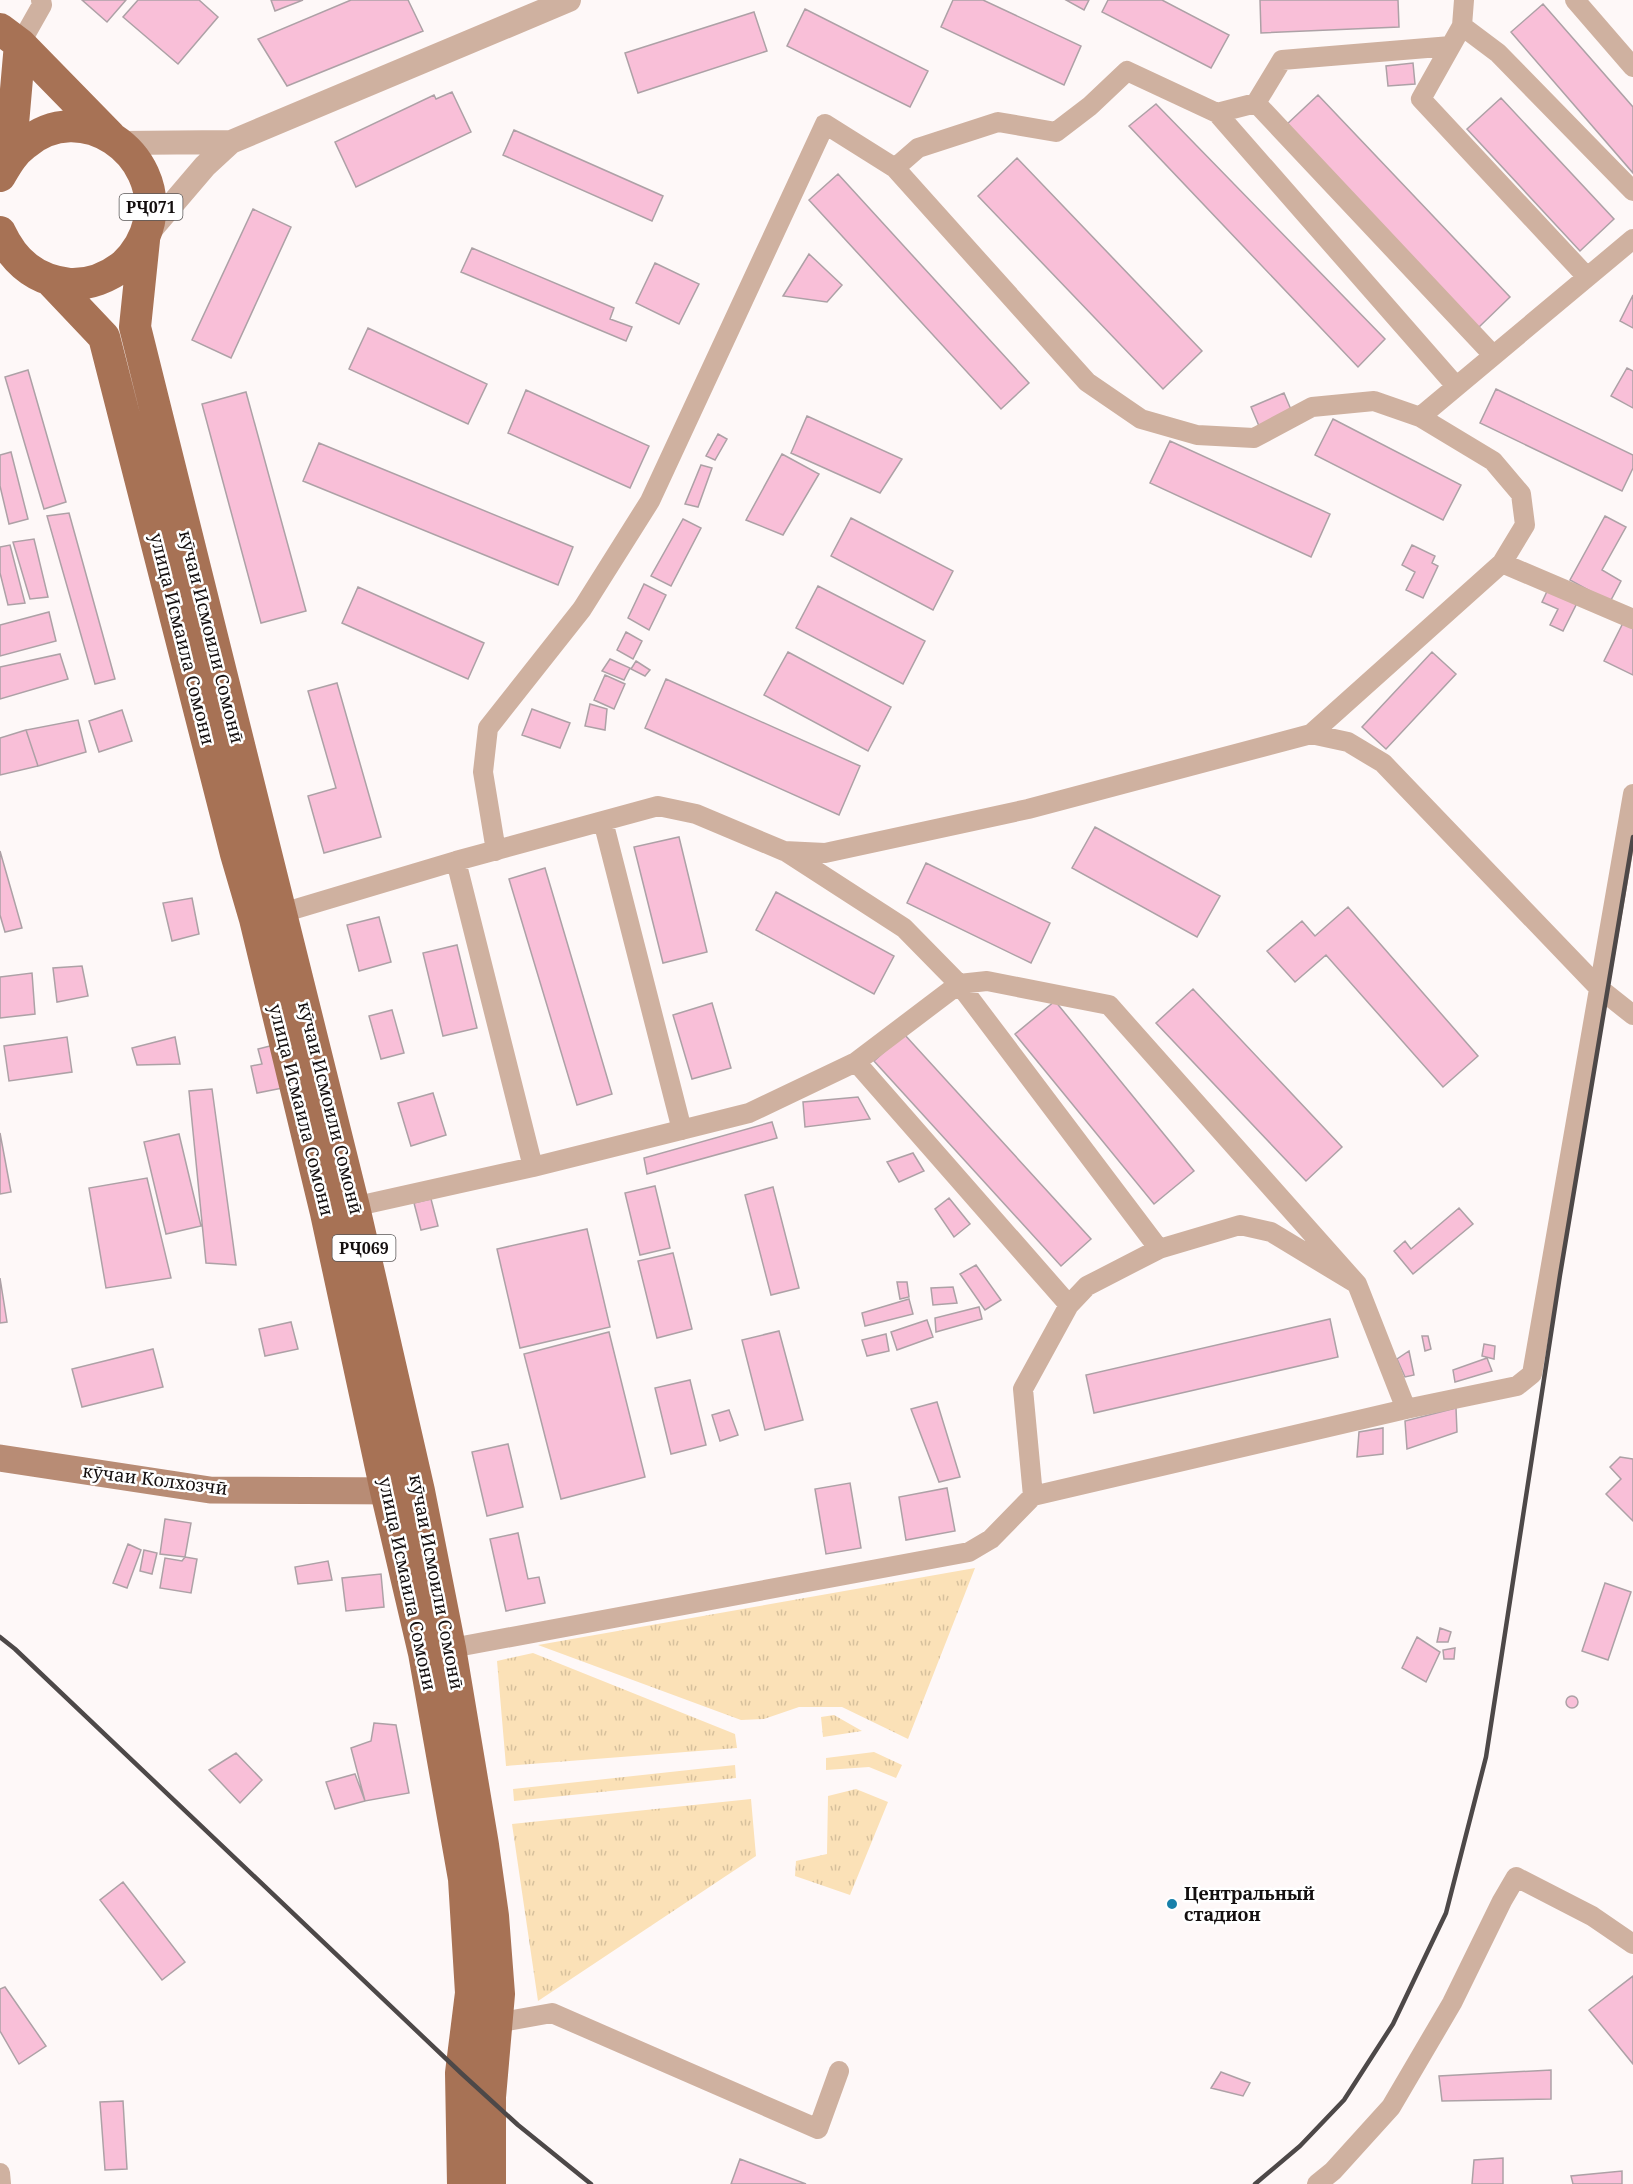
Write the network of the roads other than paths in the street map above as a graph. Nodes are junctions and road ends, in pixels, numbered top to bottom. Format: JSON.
{"nodes":[{"id":1,"x":41,"y":0,"type":"edge"},
{"id":2,"x":569,"y":0,"type":"edge"},
{"id":3,"x":1464,"y":0,"type":"edge"},
{"id":4,"x":1575,"y":0,"type":"edge"},
{"id":5,"x":538,"y":7,"type":"edge"},
{"id":6,"x":1462,"y":26,"type":"junction"},
{"id":7,"x":10,"y":36,"type":"edge"},
{"id":8,"x":1451,"y":46,"type":"junction"},
{"id":9,"x":1633,"y":67,"type":"edge"},
{"id":10,"x":1256,"y":103,"type":"junction"},
{"id":11,"x":1217,"y":112,"type":"junction"},
{"id":12,"x":115,"y":139,"type":"junction"},
{"id":13,"x":231,"y":142,"type":"junction"},
{"id":14,"x":5,"y":167,"type":"edge"},
{"id":15,"x":895,"y":168,"type":"junction"},
{"id":16,"x":1633,"y":191,"type":"edge"},
{"id":17,"x":0,"y":232,"type":"edge"},
{"id":18,"x":145,"y":237,"type":"junction"},
{"id":19,"x":1633,"y":239,"type":"edge"},
{"id":20,"x":25,"y":272,"type":"edge"},
{"id":21,"x":1587,"y":277,"type":"junction"},
{"id":22,"x":1493,"y":355,"type":"junction"},
{"id":23,"x":1456,"y":386,"type":"junction"},
{"id":24,"x":1420,"y":417,"type":"junction"},
{"id":25,"x":1502,"y":562,"type":"junction"},
{"id":26,"x":1633,"y":619,"type":"edge"},
{"id":27,"x":1311,"y":734,"type":"junction"},
{"id":28,"x":1633,"y":794,"type":"edge"},
{"id":29,"x":603,"y":821,"type":"junction"},
{"id":30,"x":496,"y":851,"type":"junction"},
{"id":31,"x":784,"y":851,"type":"junction"},
{"id":32,"x":456,"y":861,"type":"junction"},
{"id":33,"x":269,"y":916,"type":"junction"},
{"id":34,"x":959,"y":984,"type":"junction"},
{"id":35,"x":1599,"y":988,"type":"junction"},
{"id":36,"x":1633,"y":1015,"type":"edge"},
{"id":37,"x":856,"y":1062,"type":"junction"},
{"id":38,"x":682,"y":1130,"type":"junction"},
{"id":39,"x":532,"y":1167,"type":"junction"},
{"id":40,"x":340,"y":1210,"type":"junction"},
{"id":41,"x":1159,"y":1249,"type":"junction"},
{"id":42,"x":1357,"y":1284,"type":"junction"},
{"id":43,"x":1069,"y":1305,"type":"junction"},
{"id":44,"x":1406,"y":1409,"type":"junction"},
{"id":45,"x":0,"y":1458,"type":"edge"},
{"id":46,"x":386,"y":1491,"type":"junction"},
{"id":47,"x":419,"y":1491,"type":"junction"},
{"id":48,"x":1033,"y":1496,"type":"junction"},
{"id":49,"x":437,"y":1651,"type":"junction"},
{"id":50,"x":1633,"y":1944,"type":"edge"},
{"id":51,"x":496,"y":2023,"type":"junction"},
{"id":52,"x":839,"y":2071,"type":"dead end"},
{"id":53,"x":0,"y":2173,"type":"edge"},
{"id":54,"x":1,"y":2184,"type":"edge"},
{"id":55,"x":463,"y":2184,"type":"edge"},
{"id":56,"x":490,"y":2184,"type":"edge"},
{"id":57,"x":1317,"y":2184,"type":"edge"}],
"edges":[{"from":1,"to":7,"type":"street"},
{"from":2,"to":5,"type":"street"},
{"from":3,"to":6,"type":"street"},
{"from":4,"to":9,"type":"street"},
{"from":5,"to":13,"type":"street"},
{"from":6,"to":8,"type":"street"},
{"from":6,"to":16,"type":"street"},
{"from":7,"to":12,"type":"main road"},
{"from":7,"to":14,"type":"main road"},
{"from":8,"to":10,"type":"street"},
{"from":8,"to":21,"type":"street"},
{"from":10,"to":11,"type":"street"},
{"from":10,"to":22,"type":"street"},
{"from":11,"to":15,"type":"street"},
{"from":11,"to":23,"type":"street"},
{"from":12,"to":13,"type":"street"},
{"from":12,"to":14,"type":"main road"},
{"from":12,"to":18,"type":"main road","number":"РҶ071"},
{"from":13,"to":18,"type":"street"},
{"from":15,"to":24,"type":"street"},
{"from":15,"to":30,"type":"street"},
{"from":17,"to":20,"type":"main road","name":"улица Исмаила Сомони"},
{"from":18,"to":20,"type":"main road","number":"РҶ071"},
{"from":18,"to":33,"type":"main road","name":"кӯчаи Исмоили Сомонӣ","number":"РҶ069"},
{"from":19,"to":21,"type":"street"},
{"from":20,"to":33,"type":"main road","name":"улица Исмаила Сомони","number":"РҶ069"},
{"from":21,"to":22,"type":"street"},
{"from":22,"to":23,"type":"street"},
{"from":23,"to":24,"type":"street"},
{"from":24,"to":25,"type":"street"},
{"from":25,"to":26,"type":"street"},
{"from":25,"to":27,"type":"street"},
{"from":27,"to":31,"type":"street"},
{"from":27,"to":35,"type":"street"},
{"from":28,"to":35,"type":"street"},
{"from":29,"to":30,"type":"street"},
{"from":29,"to":31,"type":"street"},
{"from":29,"to":38,"type":"street"},
{"from":30,"to":32,"type":"street"},
{"from":31,"to":34,"type":"street"},
{"from":32,"to":33,"type":"street"},
{"from":32,"to":39,"type":"street"},
{"from":33,"to":40,"type":"main road","name":"кӯчаи Исмоили Сомонӣ","number":"РҶ069"},
{"from":34,"to":37,"type":"street"},
{"from":34,"to":41,"type":"street"},
{"from":34,"to":42,"type":"street"},
{"from":35,"to":36,"type":"street"},
{"from":35,"to":44,"type":"street"},
{"from":37,"to":38,"type":"street"},
{"from":37,"to":43,"type":"street"},
{"from":38,"to":39,"type":"street"},
{"from":39,"to":40,"type":"street"},
{"from":40,"to":46,"type":"main road","name":"улица Исмаила Сомони","number":"РҶ069"},
{"from":40,"to":47,"type":"main road","name":"кӯчаи Исмоили Сомонӣ","number":"РҶ069"},
{"from":41,"to":42,"type":"street"},
{"from":41,"to":43,"type":"street"},
{"from":42,"to":44,"type":"street"},
{"from":43,"to":48,"type":"street"},
{"from":44,"to":48,"type":"street"},
{"from":45,"to":46,"type":"main road","name":"кӯчаи Колхозчӣ"},
{"from":46,"to":47,"type":"main road","name":"кӯчаи Колхозчӣ"},
{"from":46,"to":49,"type":"main road","name":"улица Исмаила Сомони","number":"РҶ069"},
{"from":47,"to":49,"type":"main road","name":"кӯчаи Исмоили Сомонӣ","number":"РҶ069"},
{"from":48,"to":49,"type":"street"},
{"from":49,"to":51,"type":"main road","name":"кӯчаи Исмоили Сомонӣ","number":"РҶ069"},
{"from":49,"to":55,"type":"main road","name":"улица Исмаила Сомони","number":"РҶ069"},
{"from":50,"to":57,"type":"street"},
{"from":51,"to":52,"type":"street"},
{"from":51,"to":56,"type":"main road","name":"кӯчаи Исмоили Сомонӣ","number":"РҶ069"},
{"from":53,"to":54,"type":"street"}]}
